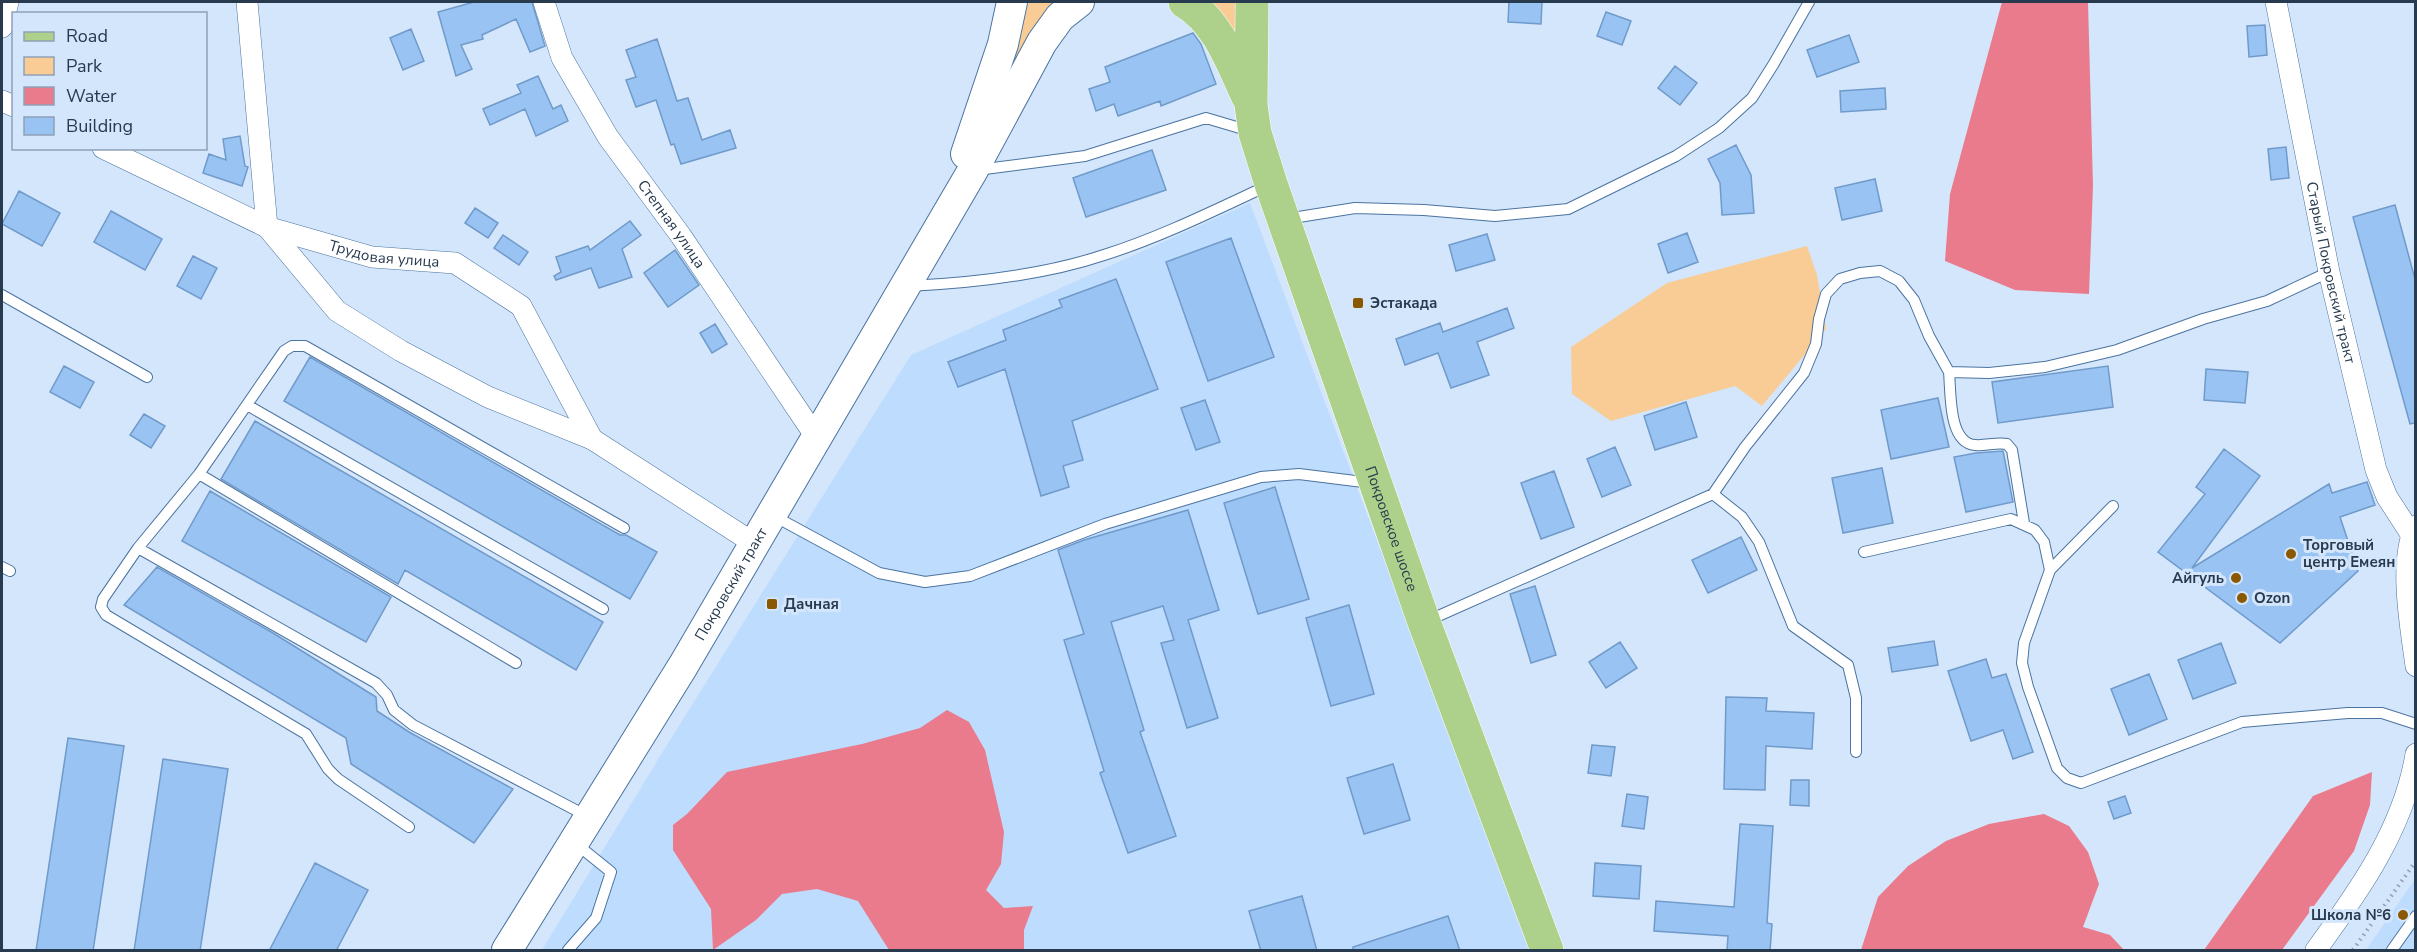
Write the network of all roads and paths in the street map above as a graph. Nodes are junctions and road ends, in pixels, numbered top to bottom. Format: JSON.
{"nodes":[{"id":1,"x":8,"y":2,"type":"edge"},
{"id":2,"x":247,"y":2,"type":"edge"},
{"id":3,"x":544,"y":2,"type":"edge"},
{"id":4,"x":1012,"y":2,"type":"edge"},
{"id":5,"x":1079,"y":2,"type":"edge"},
{"id":6,"x":1185,"y":2,"type":"edge"},
{"id":7,"x":1252,"y":2,"type":"edge"},
{"id":8,"x":1809,"y":2,"type":"edge"},
{"id":9,"x":2276,"y":2,"type":"edge"},
{"id":10,"x":2,"y":27,"type":"edge"},
{"id":11,"x":1253,"y":119,"type":"junction"},
{"id":12,"x":107,"y":150,"type":"edge"},
{"id":13,"x":973,"y":170,"type":"junction"},
{"id":14,"x":1271,"y":184,"type":"junction"},
{"id":15,"x":946,"y":214,"type":"junction"},
{"id":16,"x":1283,"y":220,"type":"junction"},
{"id":17,"x":267,"y":227,"type":"junction"},
{"id":18,"x":2329,"y":272,"type":"junction"},
{"id":19,"x":906,"y":286,"type":"junction"},
{"id":20,"x":2,"y":295,"type":"edge"},
{"id":21,"x":1949,"y":372,"type":"junction"},
{"id":22,"x":147,"y":377,"type":"dead end"},
{"id":23,"x":246,"y":405,"type":"junction"},
{"id":24,"x":816,"y":437,"type":"junction"},
{"id":25,"x":592,"y":439,"type":"junction"},
{"id":26,"x":199,"y":474,"type":"junction"},
{"id":27,"x":1375,"y":484,"type":"junction"},
{"id":28,"x":1713,"y":494,"type":"junction"},
{"id":29,"x":2113,"y":506,"type":"dead end"},
{"id":30,"x":771,"y":515,"type":"junction"},
{"id":31,"x":2024,"y":523,"type":"junction"},
{"id":32,"x":624,"y":528,"type":"dead end"},
{"id":33,"x":2413,"y":530,"type":"edge"},
{"id":34,"x":755,"y":544,"type":"junction"},
{"id":35,"x":138,"y":548,"type":"junction"},
{"id":36,"x":1864,"y":552,"type":"dead end"},
{"id":37,"x":2050,"y":570,"type":"junction"},
{"id":38,"x":603,"y":609,"type":"dead end"},
{"id":39,"x":1424,"y":622,"type":"junction"},
{"id":40,"x":516,"y":663,"type":"dead end"},
{"id":41,"x":2415,"y":666,"type":"edge"},
{"id":42,"x":2415,"y":724,"type":"edge"},
{"id":43,"x":1856,"y":752,"type":"dead end"},
{"id":44,"x":2415,"y":754,"type":"edge"},
{"id":45,"x":590,"y":817,"type":"junction"},
{"id":46,"x":409,"y":826,"type":"dead end"},
{"id":47,"x":575,"y":843,"type":"junction"},
{"id":48,"x":2415,"y":861,"type":"edge"},
{"id":49,"x":2415,"y":916,"type":"edge"},
{"id":50,"x":507,"y":951,"type":"edge"},
{"id":51,"x":568,"y":951,"type":"edge"},
{"id":52,"x":1546,"y":951,"type":"edge"},
{"id":53,"x":2316,"y":951,"type":"edge"},
{"id":54,"x":2353,"y":951,"type":"edge"},
{"id":55,"x":2392,"y":951,"type":"edge"}],
"edges":[{"from":1,"to":10,"type":"street"},
{"from":2,"to":17,"type":"street"},
{"from":3,"to":24,"type":"street","name":"Степная улица"},
{"from":4,"to":15,"type":"main road"},
{"from":5,"to":13,"type":"main road"},
{"from":6,"to":11,"type":"main road","name":"Покровское шоссе"},
{"from":7,"to":11,"type":"main road","name":"Покровское шоссе"},
{"from":8,"to":16,"type":"lane"},
{"from":9,"to":18,"type":"street","name":"Старый Покровский тракт"},
{"from":11,"to":13,"type":"lane"},
{"from":11,"to":14,"type":"main road","name":"Покровское шоссе"},
{"from":12,"to":17,"type":"street","name":"Трудовая улица"},
{"from":13,"to":15,"type":"main road"},
{"from":14,"to":16,"type":"main road","name":"Покровское шоссе"},
{"from":14,"to":19,"type":"lane"},
{"from":15,"to":19,"type":"main road","name":"Покровский тракт"},
{"from":16,"to":27,"type":"main road","name":"Покровское шоссе"},
{"from":17,"to":25,"type":"street","name":"Трудовая улица"},
{"from":17,"to":25,"type":"street","name":"Трудовая улица"},
{"from":18,"to":21,"type":"lane"},
{"from":18,"to":33,"type":"street","name":"Старый Покровский тракт"},
{"from":19,"to":24,"type":"main road","name":"Покровский тракт"},
{"from":20,"to":22,"type":"lane"},
{"from":21,"to":28,"type":"lane"},
{"from":21,"to":31,"type":"lane"},
{"from":23,"to":26,"type":"lane"},
{"from":23,"to":32,"type":"lane"},
{"from":23,"to":38,"type":"lane"},
{"from":24,"to":30,"type":"main road","name":"Покровский тракт"},
{"from":25,"to":34,"type":"street","name":"Трудовая улица"},
{"from":26,"to":35,"type":"lane"},
{"from":26,"to":40,"type":"lane"},
{"from":27,"to":30,"type":"lane"},
{"from":27,"to":39,"type":"main road","name":"Покровское шоссе"},
{"from":28,"to":39,"type":"lane"},
{"from":28,"to":43,"type":"lane"},
{"from":29,"to":37,"type":"lane"},
{"from":30,"to":34,"type":"main road","name":"Покровский тракт"},
{"from":31,"to":36,"type":"lane"},
{"from":31,"to":37,"type":"lane"},
{"from":33,"to":41,"type":"street"},
{"from":34,"to":45,"type":"main road","name":"Покровский тракт"},
{"from":35,"to":45,"type":"lane"},
{"from":35,"to":46,"type":"lane"},
{"from":37,"to":42,"type":"lane"},
{"from":39,"to":52,"type":"main road","name":"Покровское шоссе"},
{"from":44,"to":53,"type":"street"},
{"from":45,"to":47,"type":"main road","name":"Покровский тракт"},
{"from":47,"to":50,"type":"main road","name":"Покровский тракт"},
{"from":47,"to":51,"type":"lane"},
{"from":48,"to":54,"type":"path"},
{"from":49,"to":55,"type":"lane"}]}
